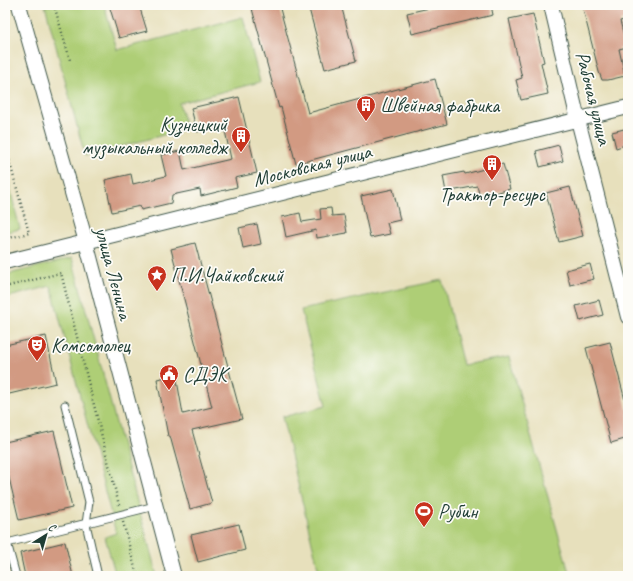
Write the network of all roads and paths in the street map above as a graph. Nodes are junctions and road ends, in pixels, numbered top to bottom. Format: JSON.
{"nodes":[{"id":1,"x":19,"y":5,"type":"edge"},
{"id":2,"x":54,"y":5,"type":"edge"},
{"id":3,"x":551,"y":5,"type":"edge"},
{"id":4,"x":70,"y":60,"type":"dead end"},
{"id":5,"x":628,"y":107,"type":"edge"},
{"id":6,"x":578,"y":120,"type":"junction"},
{"id":7,"x":5,"y":145,"type":"edge"},
{"id":8,"x":6,"y":154,"type":"edge"},
{"id":9,"x":5,"y":239,"type":"edge"},
{"id":10,"x":86,"y":242,"type":"junction"},
{"id":11,"x":5,"y":262,"type":"edge"},
{"id":12,"x":5,"y":286,"type":"edge"},
{"id":13,"x":628,"y":317,"type":"edge"},
{"id":14,"x":65,"y":405,"type":"dead end"},
{"id":15,"x":155,"y":506,"type":"junction"},
{"id":16,"x":121,"y":514,"type":"junction"},
{"id":17,"x":86,"y":524,"type":"junction"},
{"id":18,"x":6,"y":539,"type":"edge"},
{"id":19,"x":16,"y":576,"type":"edge"},
{"id":20,"x":98,"y":576,"type":"edge"},
{"id":21,"x":137,"y":576,"type":"edge"},
{"id":22,"x":174,"y":576,"type":"edge"}],
"edges":[{"from":1,"to":10,"type":"street","name":"улица Ленина"},
{"from":2,"to":4,"type":"path"},
{"from":3,"to":6,"type":"street","name":"Рабочая улица"},
{"from":5,"to":6,"type":"street","name":"Московская улица"},
{"from":6,"to":10,"type":"street","name":"Московская улица"},
{"from":6,"to":13,"type":"street","name":"Рабочая улица"},
{"from":7,"to":8,"type":"path"},
{"from":8,"to":9,"type":"path"},
{"from":10,"to":11,"type":"street","name":"Московская улица"},
{"from":10,"to":15,"type":"street","name":"улица Ленина"},
{"from":12,"to":16,"type":"path"},
{"from":14,"to":17,"type":"lane"},
{"from":15,"to":16,"type":"lane"},
{"from":15,"to":22,"type":"street","name":"улица Ленина"},
{"from":16,"to":17,"type":"lane"},
{"from":16,"to":21,"type":"path"},
{"from":17,"to":18,"type":"lane"},
{"from":17,"to":20,"type":"lane"},
{"from":18,"to":19,"type":"lane"}]}
